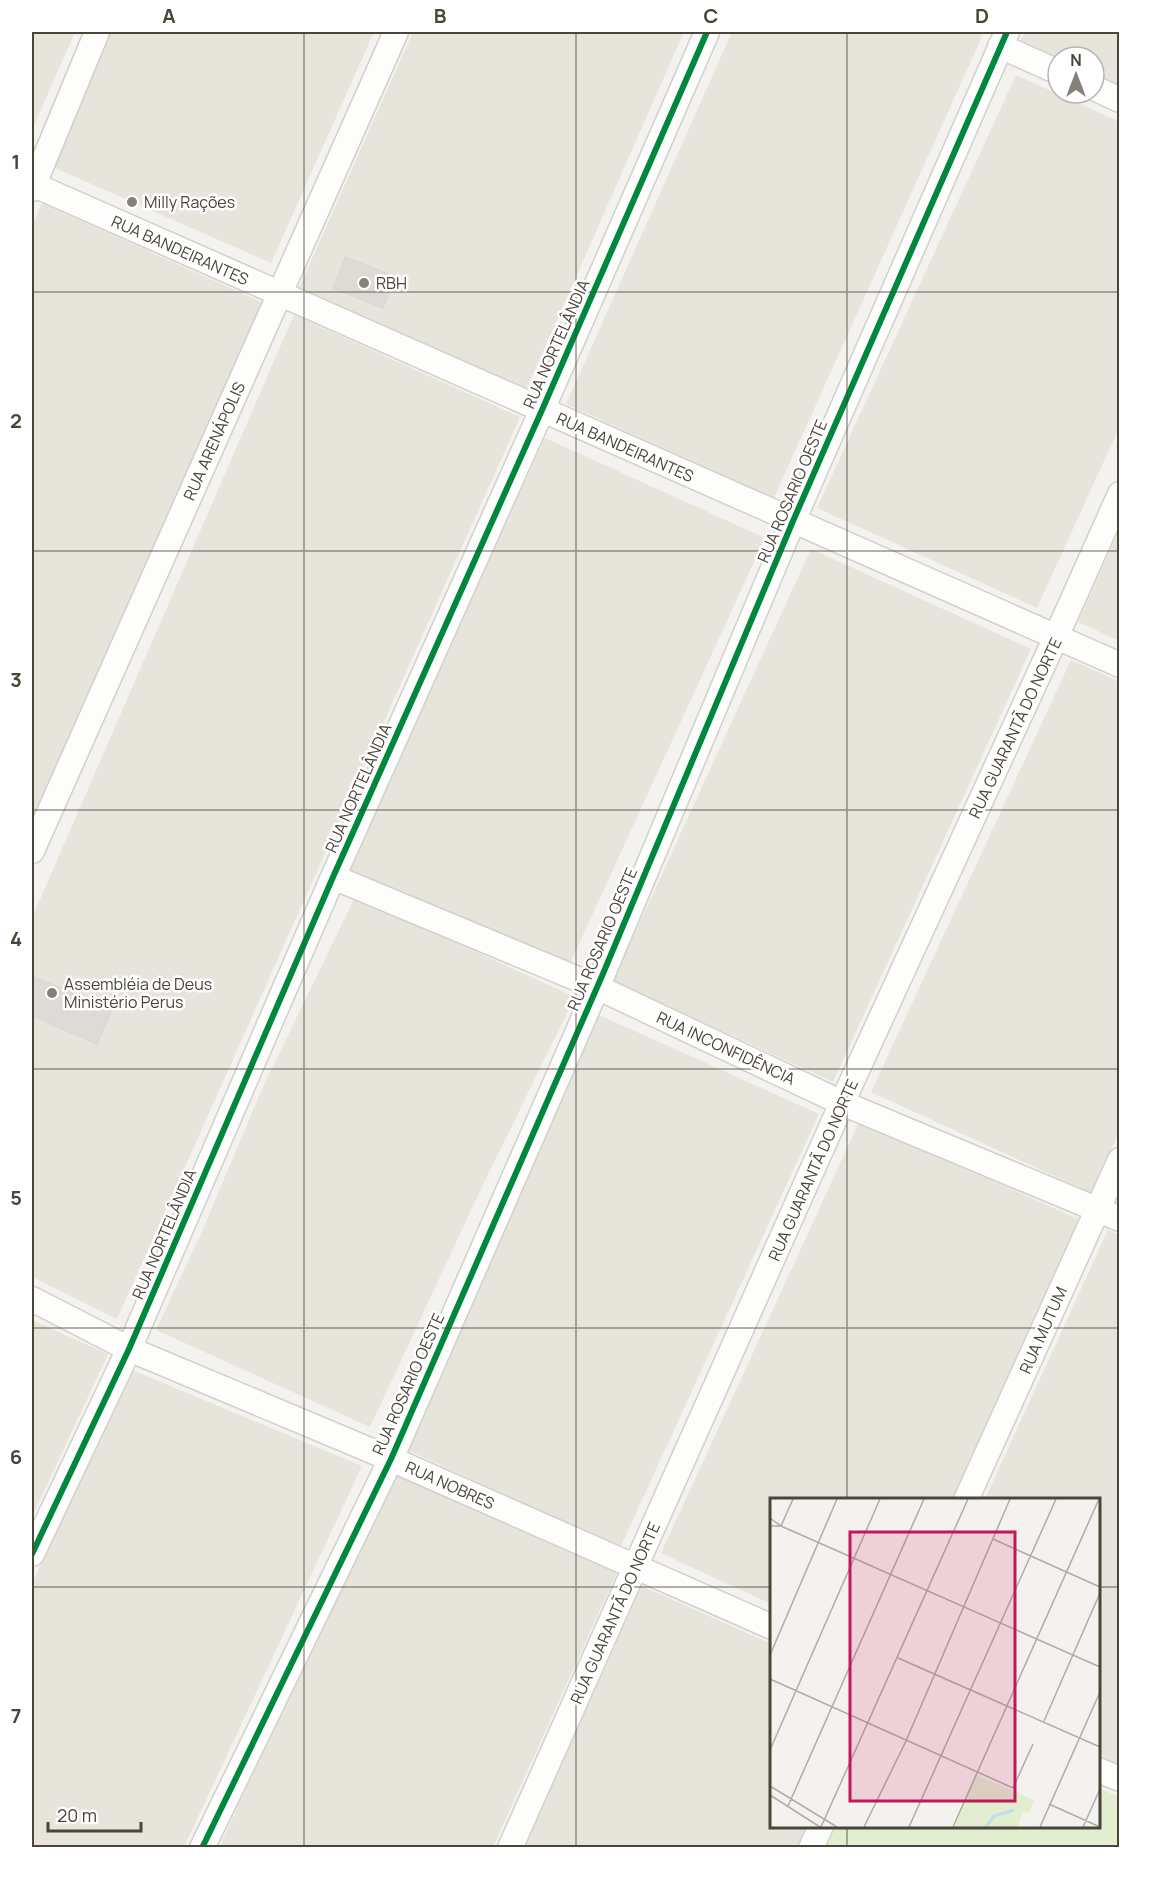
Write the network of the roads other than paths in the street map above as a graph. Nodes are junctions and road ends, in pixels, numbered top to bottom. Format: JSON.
{"nodes":[{"id":1,"x":97,"y":32,"type":"edge"},
{"id":2,"x":396,"y":32,"type":"edge"},
{"id":3,"x":707,"y":32,"type":"edge"},
{"id":4,"x":1003,"y":39,"type":"edge"},
{"id":5,"x":1046,"y":65,"type":"edge"},
{"id":6,"x":32,"y":186,"type":"edge"},
{"id":7,"x":280,"y":294,"type":"junction"},
{"id":8,"x":542,"y":410,"type":"junction"},
{"id":9,"x":1119,"y":494,"type":"edge"},
{"id":10,"x":793,"y":521,"type":"junction"},
{"id":11,"x":1056,"y":637,"type":"junction"},
{"id":12,"x":1119,"y":665,"type":"edge"},
{"id":13,"x":32,"y":851,"type":"edge"},
{"id":14,"x":333,"y":877,"type":"junction"},
{"id":15,"x":597,"y":987,"type":"junction"},
{"id":16,"x":842,"y":1103,"type":"junction"},
{"id":17,"x":1119,"y":1160,"type":"edge"},
{"id":18,"x":1097,"y":1209,"type":"junction"},
{"id":19,"x":1119,"y":1219,"type":"edge"},
{"id":20,"x":32,"y":1299,"type":"edge"},
{"id":21,"x":129,"y":1349,"type":"junction"},
{"id":22,"x":391,"y":1459,"type":"junction"},
{"id":23,"x":967,"y":1498,"type":"edge"},
{"id":24,"x":32,"y":1554,"type":"edge"},
{"id":25,"x":636,"y":1566,"type":"junction"},
{"id":26,"x":770,"y":1627,"type":"edge"},
{"id":27,"x":1100,"y":1771,"type":"edge"},
{"id":28,"x":1119,"y":1779,"type":"edge"},
{"id":29,"x":820,"y":1828,"type":"edge"},
{"id":30,"x":202,"y":1848,"type":"edge"},
{"id":31,"x":510,"y":1848,"type":"edge"},
{"id":32,"x":811,"y":1848,"type":"edge"}],
"edges":[{"from":1,"to":6,"type":"street"},
{"from":2,"to":7,"type":"street","name":"RUA ARENÁPOLIS"},
{"from":3,"to":8,"type":"street","name":"RUA NORTELÂNDIA"},
{"from":4,"to":5,"type":"street"},
{"from":4,"to":10,"type":"street","name":"RUA ROSARIO OESTE"},
{"from":6,"to":7,"type":"street","name":"RUA BANDEIRANTES"},
{"from":7,"to":8,"type":"street","name":"RUA BANDEIRANTES"},
{"from":7,"to":13,"type":"street","name":"RUA ARENÁPOLIS"},
{"from":8,"to":10,"type":"street","name":"RUA BANDEIRANTES"},
{"from":8,"to":14,"type":"street","name":"RUA NORTELÂNDIA"},
{"from":9,"to":11,"type":"street","name":"RUA GUARANTÃ DO NORTE"},
{"from":10,"to":11,"type":"street","name":"RUA BANDEIRANTES"},
{"from":10,"to":15,"type":"street","name":"RUA ROSARIO OESTE"},
{"from":11,"to":12,"type":"street","name":"RUA BANDEIRANTES"},
{"from":11,"to":16,"type":"street","name":"RUA GUARANTÃ DO NORTE"},
{"from":14,"to":15,"type":"street","name":"RUA INCONFIDÊNCIA"},
{"from":14,"to":21,"type":"street","name":"RUA NORTELÂNDIA"},
{"from":15,"to":16,"type":"street","name":"RUA INCONFIDÊNCIA"},
{"from":15,"to":22,"type":"street","name":"RUA ROSARIO OESTE"},
{"from":16,"to":18,"type":"street","name":"RUA INCONFIDÊNCIA"},
{"from":16,"to":25,"type":"street","name":"RUA GUARANTÃ DO NORTE"},
{"from":17,"to":18,"type":"street","name":"RUA MUTUM"},
{"from":18,"to":19,"type":"street","name":"RUA INCONFIDÊNCIA"},
{"from":18,"to":23,"type":"street","name":"RUA MUTUM"},
{"from":20,"to":21,"type":"street","name":"RUA NOBRES"},
{"from":21,"to":22,"type":"street","name":"RUA NOBRES"},
{"from":21,"to":24,"type":"street","name":"RUA NORTELÂNDIA"},
{"from":22,"to":25,"type":"street","name":"RUA NOBRES"},
{"from":22,"to":30,"type":"street","name":"RUA ROSARIO OESTE"},
{"from":25,"to":26,"type":"street","name":"RUA NOBRES"},
{"from":25,"to":31,"type":"street","name":"RUA GUARANTÃ DO NORTE"},
{"from":27,"to":28,"type":"street"},
{"from":29,"to":32,"type":"street"}]}
